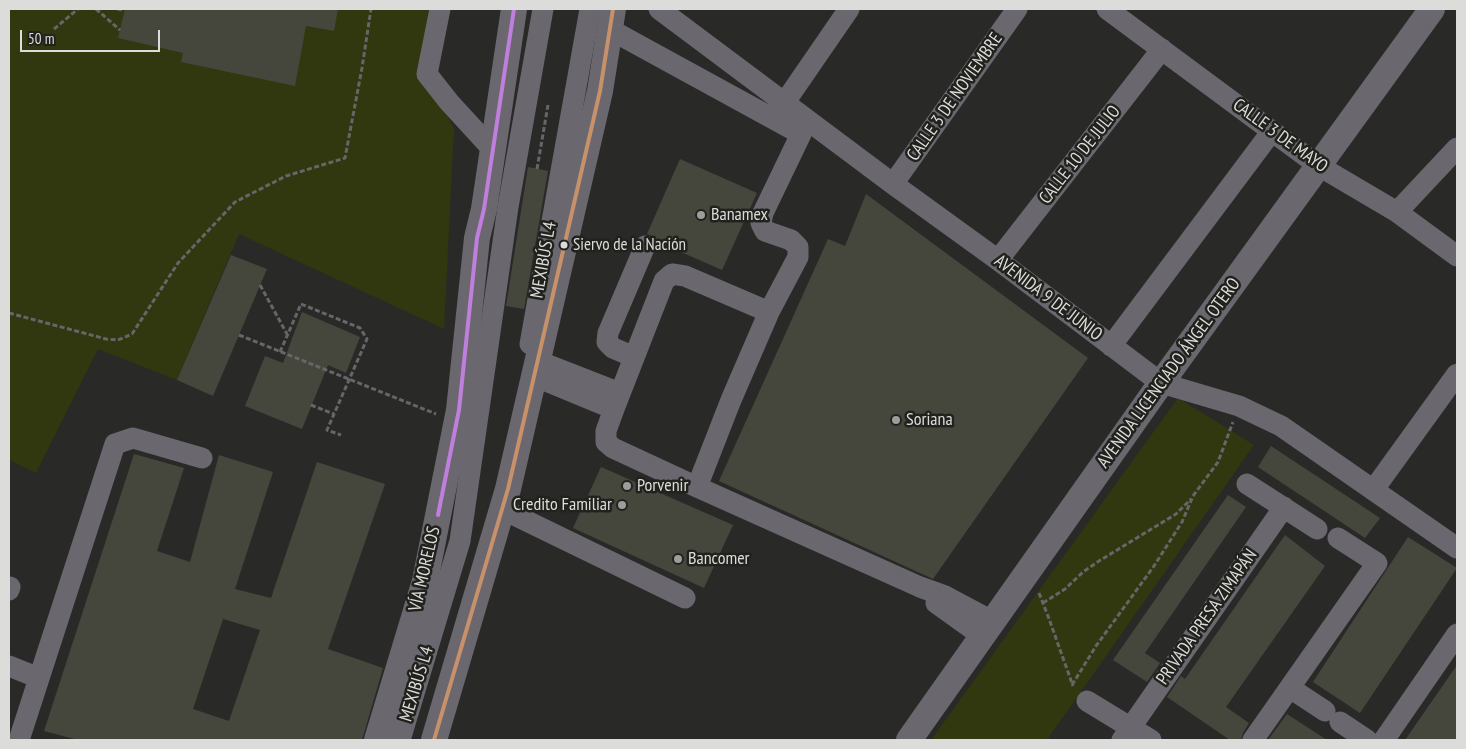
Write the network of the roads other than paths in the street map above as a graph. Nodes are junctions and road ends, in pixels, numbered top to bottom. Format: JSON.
{"nodes":[{"id":1,"x":440,"y":9,"type":"edge"},
{"id":2,"x":514,"y":9,"type":"edge"},
{"id":3,"x":543,"y":9,"type":"edge"},
{"id":4,"x":590,"y":9,"type":"edge"},
{"id":5,"x":849,"y":9,"type":"edge"},
{"id":6,"x":1017,"y":9,"type":"edge"},
{"id":7,"x":1107,"y":9,"type":"edge"},
{"id":8,"x":1432,"y":9,"type":"edge"},
{"id":9,"x":666,"y":11,"type":"edge"},
{"id":10,"x":612,"y":19,"type":"edge"},
{"id":11,"x":1162,"y":49,"type":"junction"},
{"id":12,"x":785,"y":102,"type":"junction"},
{"id":13,"x":1272,"y":131,"type":"junction"},
{"id":14,"x":1457,"y":148,"type":"edge"},
{"id":15,"x":493,"y":150,"type":"junction"},
{"id":16,"x":1319,"y":166,"type":"junction"},
{"id":17,"x":893,"y":184,"type":"junction"},
{"id":18,"x":1397,"y":212,"type":"junction"},
{"id":19,"x":644,"y":246,"type":"dead end"},
{"id":20,"x":1457,"y":256,"type":"edge"},
{"id":21,"x":998,"y":260,"type":"junction"},
{"id":22,"x":768,"y":312,"type":"junction"},
{"id":23,"x":1111,"y":346,"type":"junction"},
{"id":24,"x":634,"y":357,"type":"junction"},
{"id":25,"x":536,"y":368,"type":"junction"},
{"id":26,"x":1457,"y":374,"type":"edge"},
{"id":27,"x":1161,"y":384,"type":"junction"},
{"id":28,"x":617,"y":401,"type":"junction"},
{"id":29,"x":202,"y":458,"type":"dead end"},
{"id":30,"x":1247,"y":484,"type":"dead end"},
{"id":31,"x":696,"y":487,"type":"junction"},
{"id":32,"x":1374,"y":490,"type":"junction"},
{"id":33,"x":1284,"y":507,"type":"junction"},
{"id":34,"x":502,"y":509,"type":"junction"},
{"id":35,"x":1317,"y":528,"type":"dead end"},
{"id":36,"x":1338,"y":538,"type":"dead end"},
{"id":37,"x":1457,"y":548,"type":"edge"},
{"id":38,"x":685,"y":598,"type":"dead end"},
{"id":39,"x":987,"y":629,"type":"junction"},
{"id":40,"x":1457,"y":634,"type":"edge"},
{"id":41,"x":9,"y":666,"type":"edge"},
{"id":42,"x":39,"y":678,"type":"junction"},
{"id":43,"x":1290,"y":688,"type":"junction"},
{"id":44,"x":1087,"y":700,"type":"road end"},
{"id":45,"x":1127,"y":734,"type":"edge"},
{"id":46,"x":19,"y":740,"type":"edge"},
{"id":47,"x":377,"y":740,"type":"edge"},
{"id":48,"x":400,"y":740,"type":"edge"},
{"id":49,"x":423,"y":740,"type":"edge"},
{"id":50,"x":434,"y":740,"type":"edge"},
{"id":51,"x":909,"y":740,"type":"edge"},
{"id":52,"x":1151,"y":740,"type":"edge"},
{"id":53,"x":1253,"y":740,"type":"edge"},
{"id":54,"x":1366,"y":740,"type":"edge"},
{"id":55,"x":1384,"y":740,"type":"edge"}],
"edges":[{"from":1,"to":15,"type":"street"},
{"from":2,"to":15,"type":"main road","name":"VÍA MORELOS"},
{"from":3,"to":48,"type":"street","name":"MEXIBÚS L4"},
{"from":4,"to":49,"type":"street","name":"MEXIBÚS L4"},
{"from":5,"to":12,"type":"street"},
{"from":6,"to":17,"type":"street","name":"CALLE 3 DE NOVIEMBRE"},
{"from":7,"to":11,"type":"street","name":"CALLE 3 DE MAYO"},
{"from":8,"to":16,"type":"main road","name":"AVENIDA LICENCIADO ÁNGEL OTERO"},
{"from":9,"to":12,"type":"street","name":"AVENIDA 9 DE JUNIO"},
{"from":10,"to":22,"type":"street"},
{"from":10,"to":25,"type":"main road"},
{"from":11,"to":13,"type":"street","name":"CALLE 3 DE MAYO"},
{"from":11,"to":21,"type":"street","name":"CALLE 10 DE JULIO"},
{"from":12,"to":17,"type":"street","name":"AVENIDA 9 DE JUNIO"},
{"from":13,"to":16,"type":"street","name":"CALLE 3 DE MAYO"},
{"from":13,"to":23,"type":"street"},
{"from":14,"to":18,"type":"street"},
{"from":15,"to":47,"type":"main road","name":"VÍA MORELOS"},
{"from":16,"to":18,"type":"street","name":"CALLE 3 DE MAYO"},
{"from":16,"to":27,"type":"main road","name":"AVENIDA LICENCIADO ÁNGEL OTERO"},
{"from":17,"to":21,"type":"street","name":"AVENIDA 9 DE JUNIO"},
{"from":18,"to":20,"type":"street","name":"CALLE 3 DE MAYO"},
{"from":19,"to":24,"type":"street"},
{"from":21,"to":23,"type":"street","name":"AVENIDA 9 DE JUNIO"},
{"from":22,"to":24,"type":"street"},
{"from":22,"to":31,"type":"street"},
{"from":23,"to":27,"type":"street","name":"AVENIDA 9 DE JUNIO"},
{"from":24,"to":28,"type":"street"},
{"from":25,"to":28,"type":"street"},
{"from":25,"to":34,"type":"main road"},
{"from":26,"to":32,"type":"street"},
{"from":27,"to":32,"type":"street","name":"AVENIDA 9 DE JUNIO"},
{"from":27,"to":39,"type":"main road","name":"AVENIDA LICENCIADO ÁNGEL OTERO"},
{"from":28,"to":31,"type":"street"},
{"from":29,"to":42,"type":"street"},
{"from":30,"to":33,"type":"street"},
{"from":31,"to":39,"type":"street"},
{"from":32,"to":37,"type":"street","name":"AVENIDA 9 DE JUNIO"},
{"from":33,"to":35,"type":"street"},
{"from":33,"to":45,"type":"street","name":"PRIVADA PRESA ZIMAPÁN"},
{"from":34,"to":38,"type":"street"},
{"from":34,"to":50,"type":"main road"},
{"from":36,"to":43,"type":"street"},
{"from":39,"to":51,"type":"main road","name":"AVENIDA LICENCIADO ÁNGEL OTERO"},
{"from":40,"to":55,"type":"street"},
{"from":41,"to":42,"type":"street"},
{"from":42,"to":46,"type":"street"},
{"from":43,"to":53,"type":"street"},
{"from":43,"to":54,"type":"street"},
{"from":44,"to":45,"type":"street"},
{"from":45,"to":52,"type":"street"}]}
